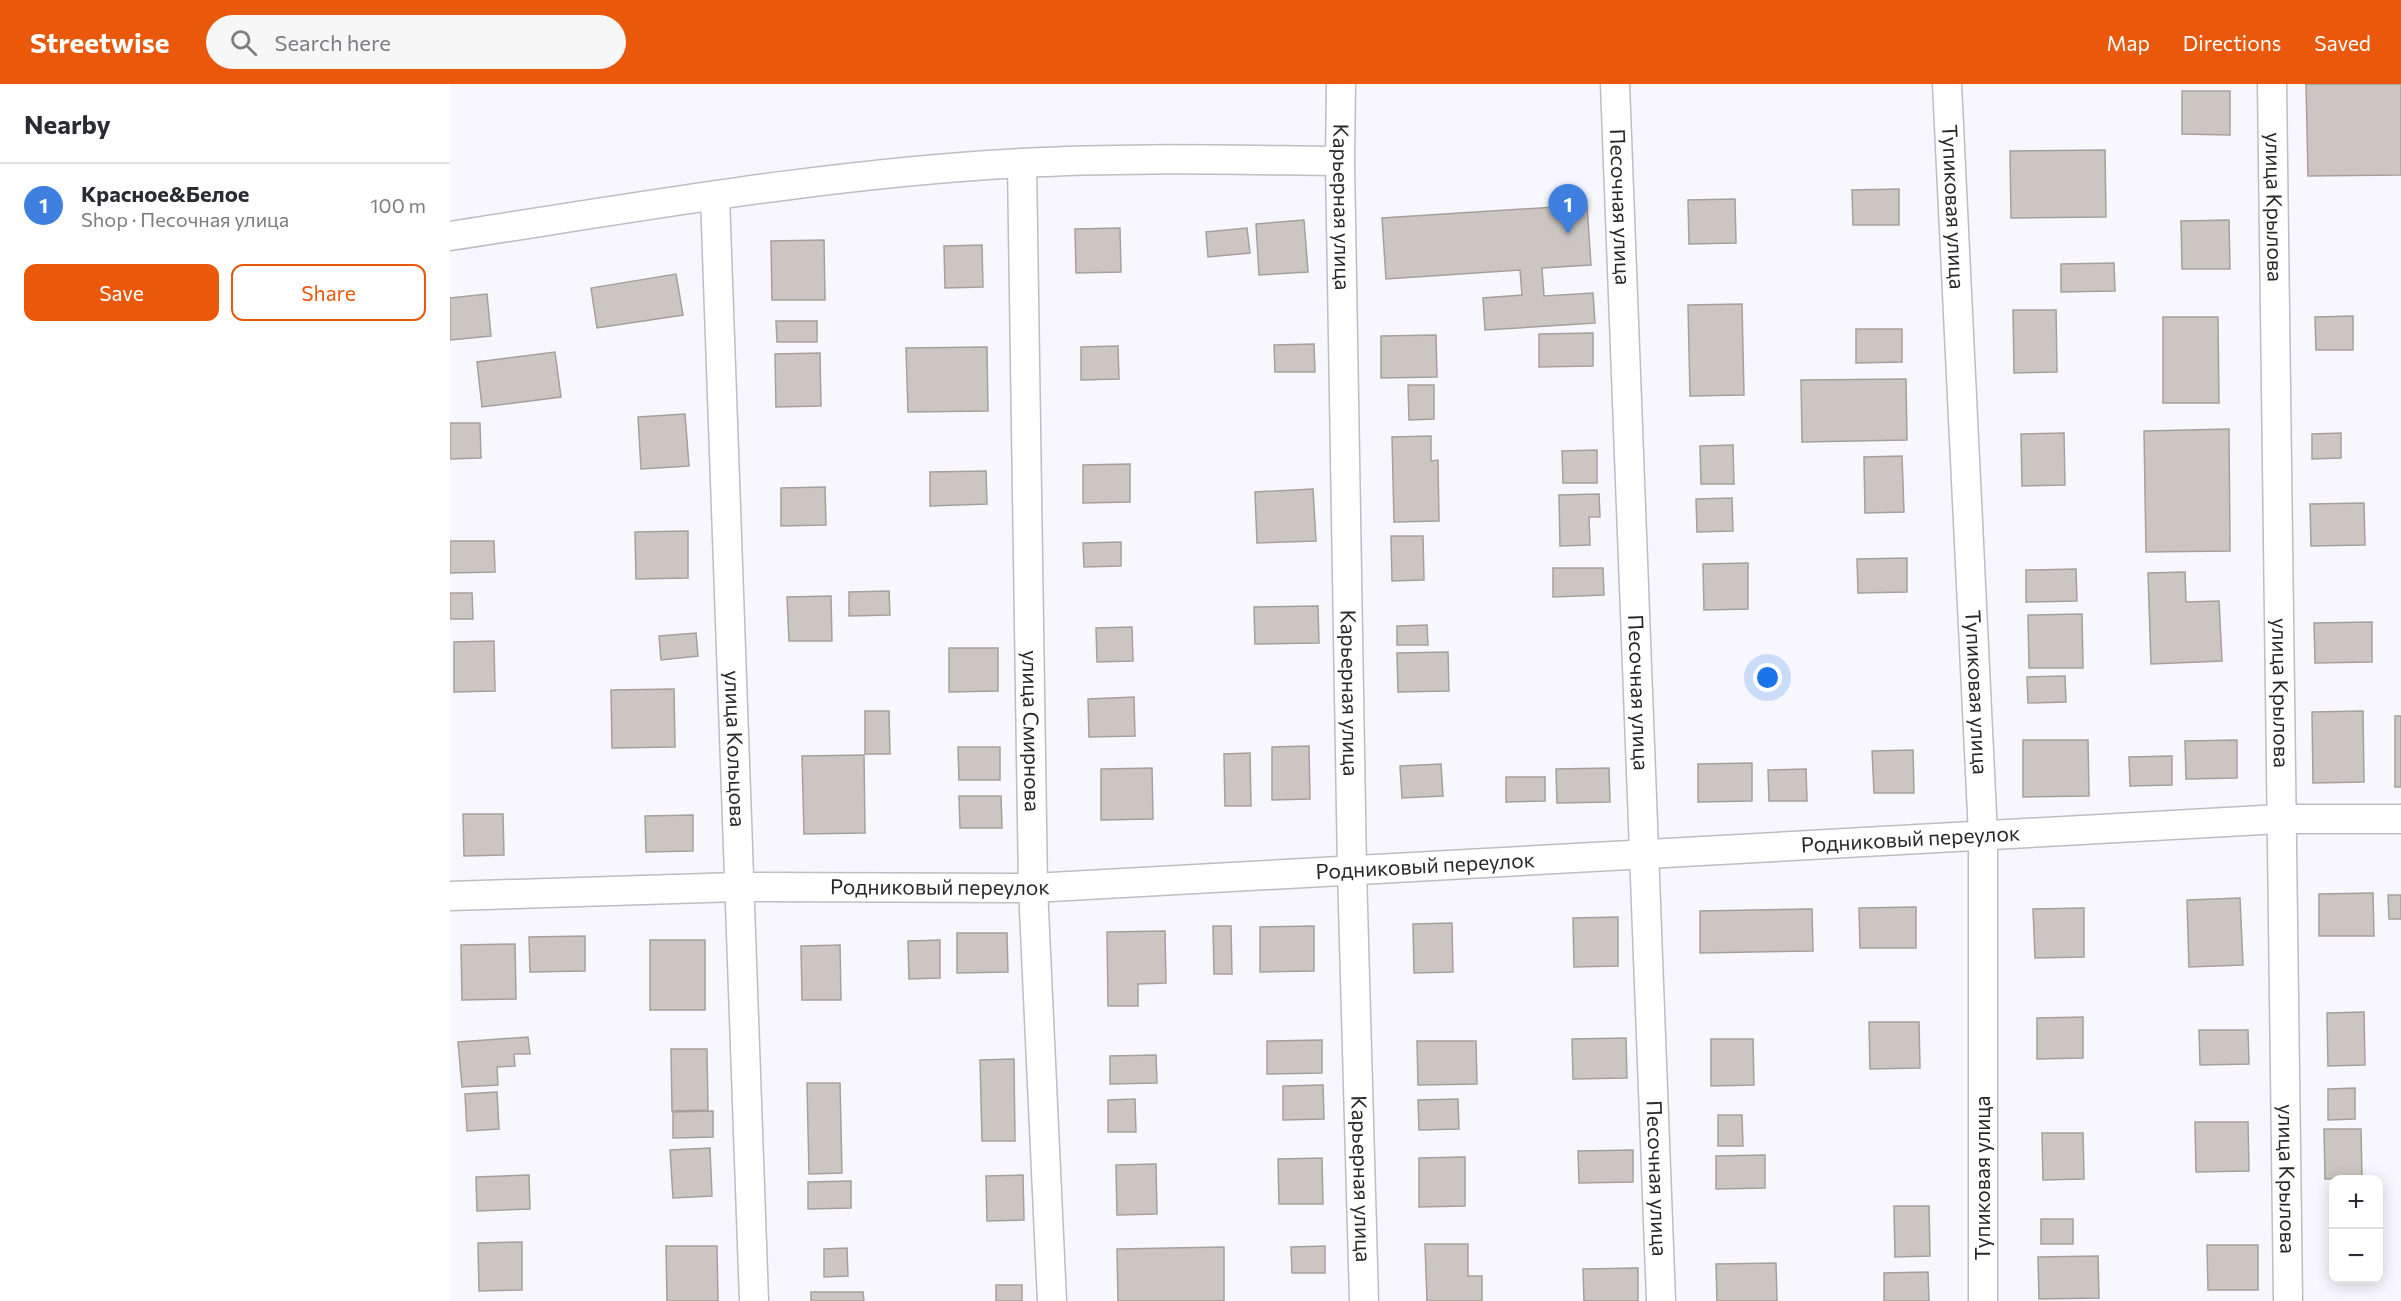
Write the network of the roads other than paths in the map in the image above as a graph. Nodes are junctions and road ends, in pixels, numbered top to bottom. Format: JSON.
{"nodes":[{"id":1,"x":1341,"y":84,"type":"edge"},
{"id":2,"x":1616,"y":84,"type":"edge"},
{"id":3,"x":1947,"y":84,"type":"edge"},
{"id":4,"x":2272,"y":84,"type":"edge"},
{"id":5,"x":1340,"y":161,"type":"junction"},
{"id":6,"x":1022,"y":163,"type":"junction"},
{"id":7,"x":715,"y":197,"type":"junction"},
{"id":8,"x":450,"y":236,"type":"edge"},
{"id":9,"x":2280,"y":819,"type":"junction"},
{"id":10,"x":2401,"y":819,"type":"edge"},
{"id":11,"x":1983,"y":835,"type":"junction"},
{"id":12,"x":1644,"y":854,"type":"junction"},
{"id":13,"x":1352,"y":870,"type":"junction"},
{"id":14,"x":738,"y":886,"type":"junction"},
{"id":15,"x":1033,"y":888,"type":"junction"},
{"id":16,"x":450,"y":896,"type":"edge"},
{"id":17,"x":754,"y":1301,"type":"edge"},
{"id":18,"x":1052,"y":1301,"type":"edge"},
{"id":19,"x":1364,"y":1301,"type":"edge"},
{"id":20,"x":1661,"y":1301,"type":"edge"},
{"id":21,"x":1983,"y":1301,"type":"edge"},
{"id":22,"x":2288,"y":1301,"type":"edge"}],
"edges":[{"from":1,"to":5,"type":"street","name":"Карьерная улица"},
{"from":2,"to":12,"type":"street","name":"Песочная улица"},
{"from":3,"to":11,"type":"street","name":"Тупиковая улица"},
{"from":4,"to":9,"type":"street","name":"улица Крылова"},
{"from":5,"to":6,"type":"street"},
{"from":5,"to":13,"type":"street","name":"Карьерная улица"},
{"from":6,"to":7,"type":"street"},
{"from":6,"to":15,"type":"street","name":"улица Смирнова"},
{"from":7,"to":8,"type":"street"},
{"from":7,"to":14,"type":"street","name":"улица Кольцова"},
{"from":9,"to":10,"type":"street","name":"Родниковый переулок"},
{"from":9,"to":11,"type":"street","name":"Родниковый переулок"},
{"from":9,"to":22,"type":"street","name":"улица Крылова"},
{"from":11,"to":12,"type":"street","name":"Родниковый переулок"},
{"from":11,"to":21,"type":"street","name":"Тупиковая улица"},
{"from":12,"to":13,"type":"street","name":"Родниковый переулок"},
{"from":12,"to":20,"type":"street","name":"Песочная улица"},
{"from":13,"to":15,"type":"street","name":"Родниковый переулок"},
{"from":13,"to":19,"type":"street","name":"Карьерная улица"},
{"from":14,"to":15,"type":"street","name":"Родниковый переулок"},
{"from":14,"to":16,"type":"street","name":"Родниковый переулок"},
{"from":14,"to":17,"type":"street","name":"улица Кольцова"},
{"from":15,"to":18,"type":"street","name":"улица Смирнова"}]}
